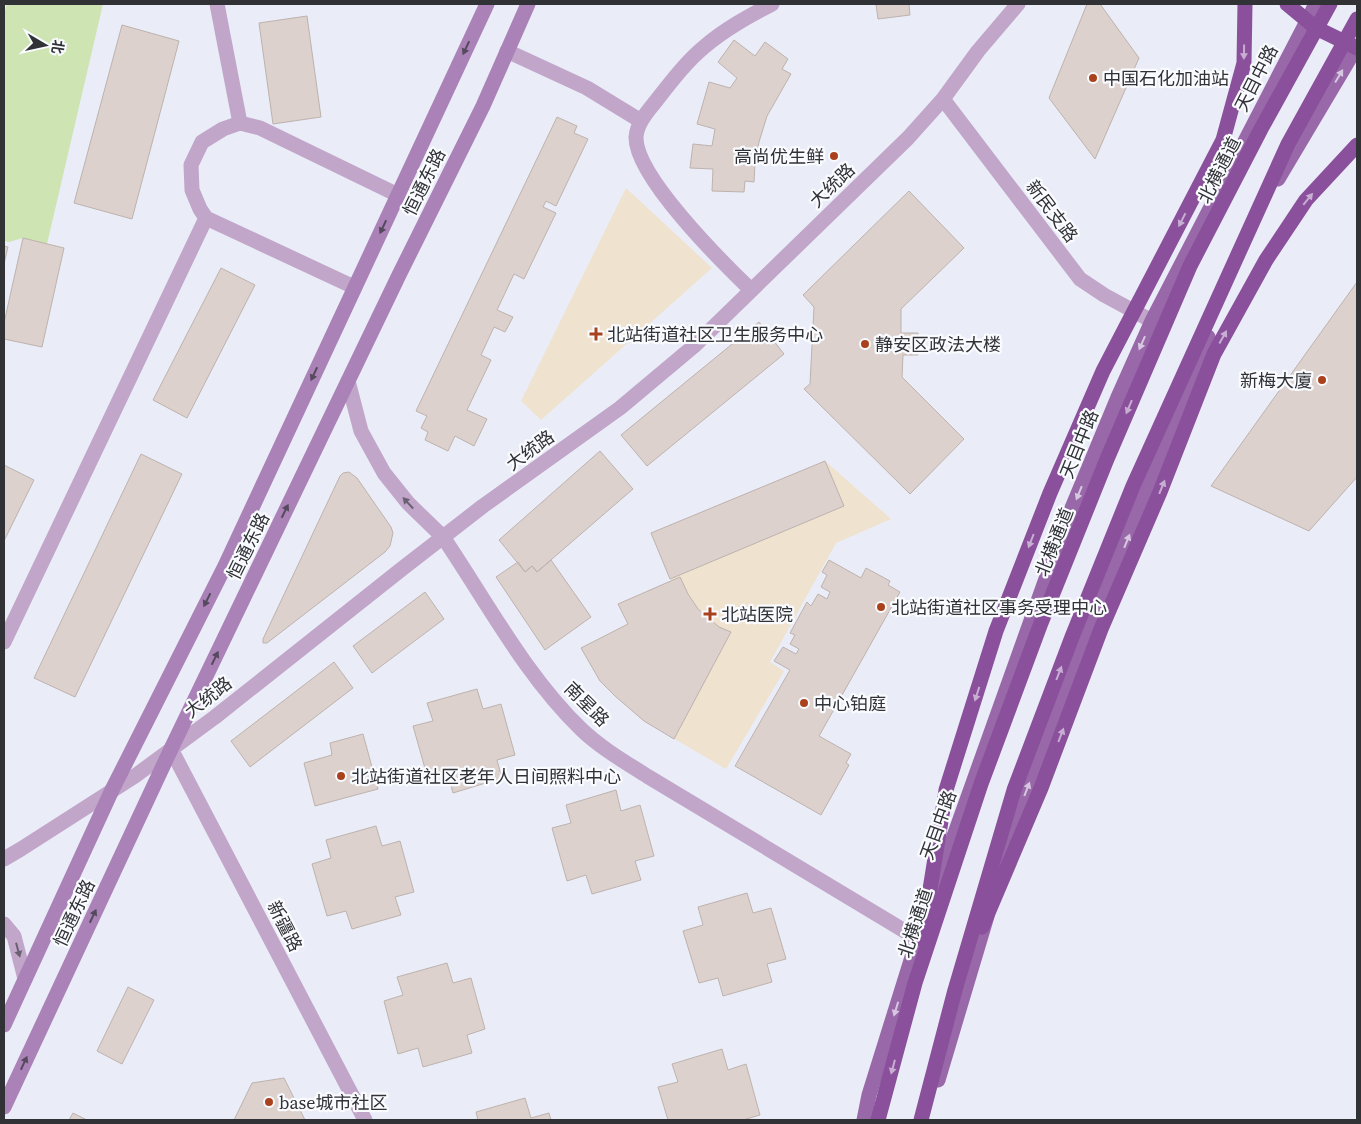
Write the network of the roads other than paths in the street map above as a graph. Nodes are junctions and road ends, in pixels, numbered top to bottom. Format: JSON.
{"nodes":[{"id":1,"x":217,"y":4,"type":"edge"},
{"id":2,"x":487,"y":4,"type":"edge"},
{"id":3,"x":528,"y":4,"type":"edge"},
{"id":4,"x":772,"y":4,"type":"edge"},
{"id":5,"x":1018,"y":4,"type":"edge"},
{"id":6,"x":1245,"y":4,"type":"edge"},
{"id":7,"x":1287,"y":4,"type":"edge"},
{"id":8,"x":1316,"y":4,"type":"edge"},
{"id":9,"x":1330,"y":4,"type":"edge"},
{"id":10,"x":1357,"y":19,"type":"edge"},
{"id":11,"x":1357,"y":47,"type":"edge"},
{"id":12,"x":507,"y":51,"type":"junction"},
{"id":13,"x":943,"y":99,"type":"junction"},
{"id":14,"x":641,"y":120,"type":"junction"},
{"id":15,"x":240,"y":123,"type":"junction"},
{"id":16,"x":1357,"y":145,"type":"edge"},
{"id":17,"x":398,"y":195,"type":"junction"},
{"id":18,"x":206,"y":218,"type":"junction"},
{"id":19,"x":354,"y":287,"type":"junction"},
{"id":20,"x":751,"y":290,"type":"junction"},
{"id":21,"x":1152,"y":321,"type":"junction"},
{"id":22,"x":348,"y":381,"type":"junction"},
{"id":23,"x":443,"y":537,"type":"junction"},
{"id":24,"x":4,"y":642,"type":"edge"},
{"id":25,"x":171,"y":749,"type":"junction"},
{"id":26,"x":112,"y":790,"type":"junction"},
{"id":27,"x":4,"y":858,"type":"edge"},
{"id":28,"x":4,"y":924,"type":"edge"},
{"id":29,"x":918,"y":939,"type":"junction"},
{"id":30,"x":25,"y":979,"type":"junction"},
{"id":31,"x":915,"y":983,"type":"junction"},
{"id":32,"x":955,"y":990,"type":"junction"},
{"id":33,"x":4,"y":1025,"type":"edge"},
{"id":34,"x":4,"y":1107,"type":"edge"},
{"id":35,"x":365,"y":1120,"type":"edge"},
{"id":36,"x":864,"y":1120,"type":"edge"},
{"id":37,"x":878,"y":1120,"type":"edge"},
{"id":38,"x":921,"y":1120,"type":"edge"},
{"id":39,"x":926,"y":1120,"type":"edge"}],
"edges":[{"from":1,"to":15,"type":"street"},
{"from":2,"to":17,"type":"main road","name":"恒通东路","one_way":true},
{"from":3,"to":12,"type":"main road","name":"恒通东路"},
{"from":4,"to":14,"type":"street"},
{"from":5,"to":13,"type":"street","name":"大统路"},
{"from":6,"to":31,"type":"highway","one_way":true},
{"from":7,"to":11,"type":"highway"},
{"from":8,"to":21,"type":"main road","name":"天目中路"},
{"from":9,"to":31,"type":"highway","name":"北横通道","one_way":true},
{"from":32,"to":10,"type":"highway","one_way":true},
{"from":39,"to":11,"type":"main road","one_way":true},
{"from":12,"to":14,"type":"street"},
{"from":12,"to":22,"type":"main road","name":"恒通东路"},
{"from":13,"to":20,"type":"street","name":"大统路"},
{"from":13,"to":21,"type":"street","name":"新民支路"},
{"from":14,"to":20,"type":"street"},
{"from":15,"to":17,"type":"street"},
{"from":15,"to":18,"type":"street"},
{"from":32,"to":16,"type":"highway","one_way":true},
{"from":17,"to":19,"type":"main road","name":"恒通东路","one_way":true},
{"from":18,"to":19,"type":"street"},
{"from":18,"to":24,"type":"street"},
{"from":19,"to":26,"type":"main road","name":"恒通东路","one_way":true},
{"from":20,"to":23,"type":"street","name":"大统路"},
{"from":21,"to":29,"type":"main road","name":"天目中路","one_way":true},
{"from":23,"to":22,"type":"street","name":"南星路","one_way":true},
{"from":25,"to":22,"type":"main road","name":"恒通东路","one_way":true},
{"from":23,"to":25,"type":"street","name":"大统路"},
{"from":23,"to":29,"type":"street","name":"南星路"},
{"from":25,"to":26,"type":"street","name":"大统路"},
{"from":34,"to":25,"type":"main road","name":"恒通东路","one_way":true},
{"from":25,"to":35,"type":"street","name":"新疆路"},
{"from":26,"to":27,"type":"street","name":"大统路"},
{"from":26,"to":30,"type":"main road","name":"恒通东路"},
{"from":28,"to":30,"type":"street","one_way":true},
{"from":29,"to":36,"type":"main road","name":"天目中路","one_way":true},
{"from":30,"to":33,"type":"main road","name":"恒通东路"},
{"from":31,"to":37,"type":"highway","name":"北横通道","one_way":true},
{"from":32,"to":38,"type":"highway"}]}
